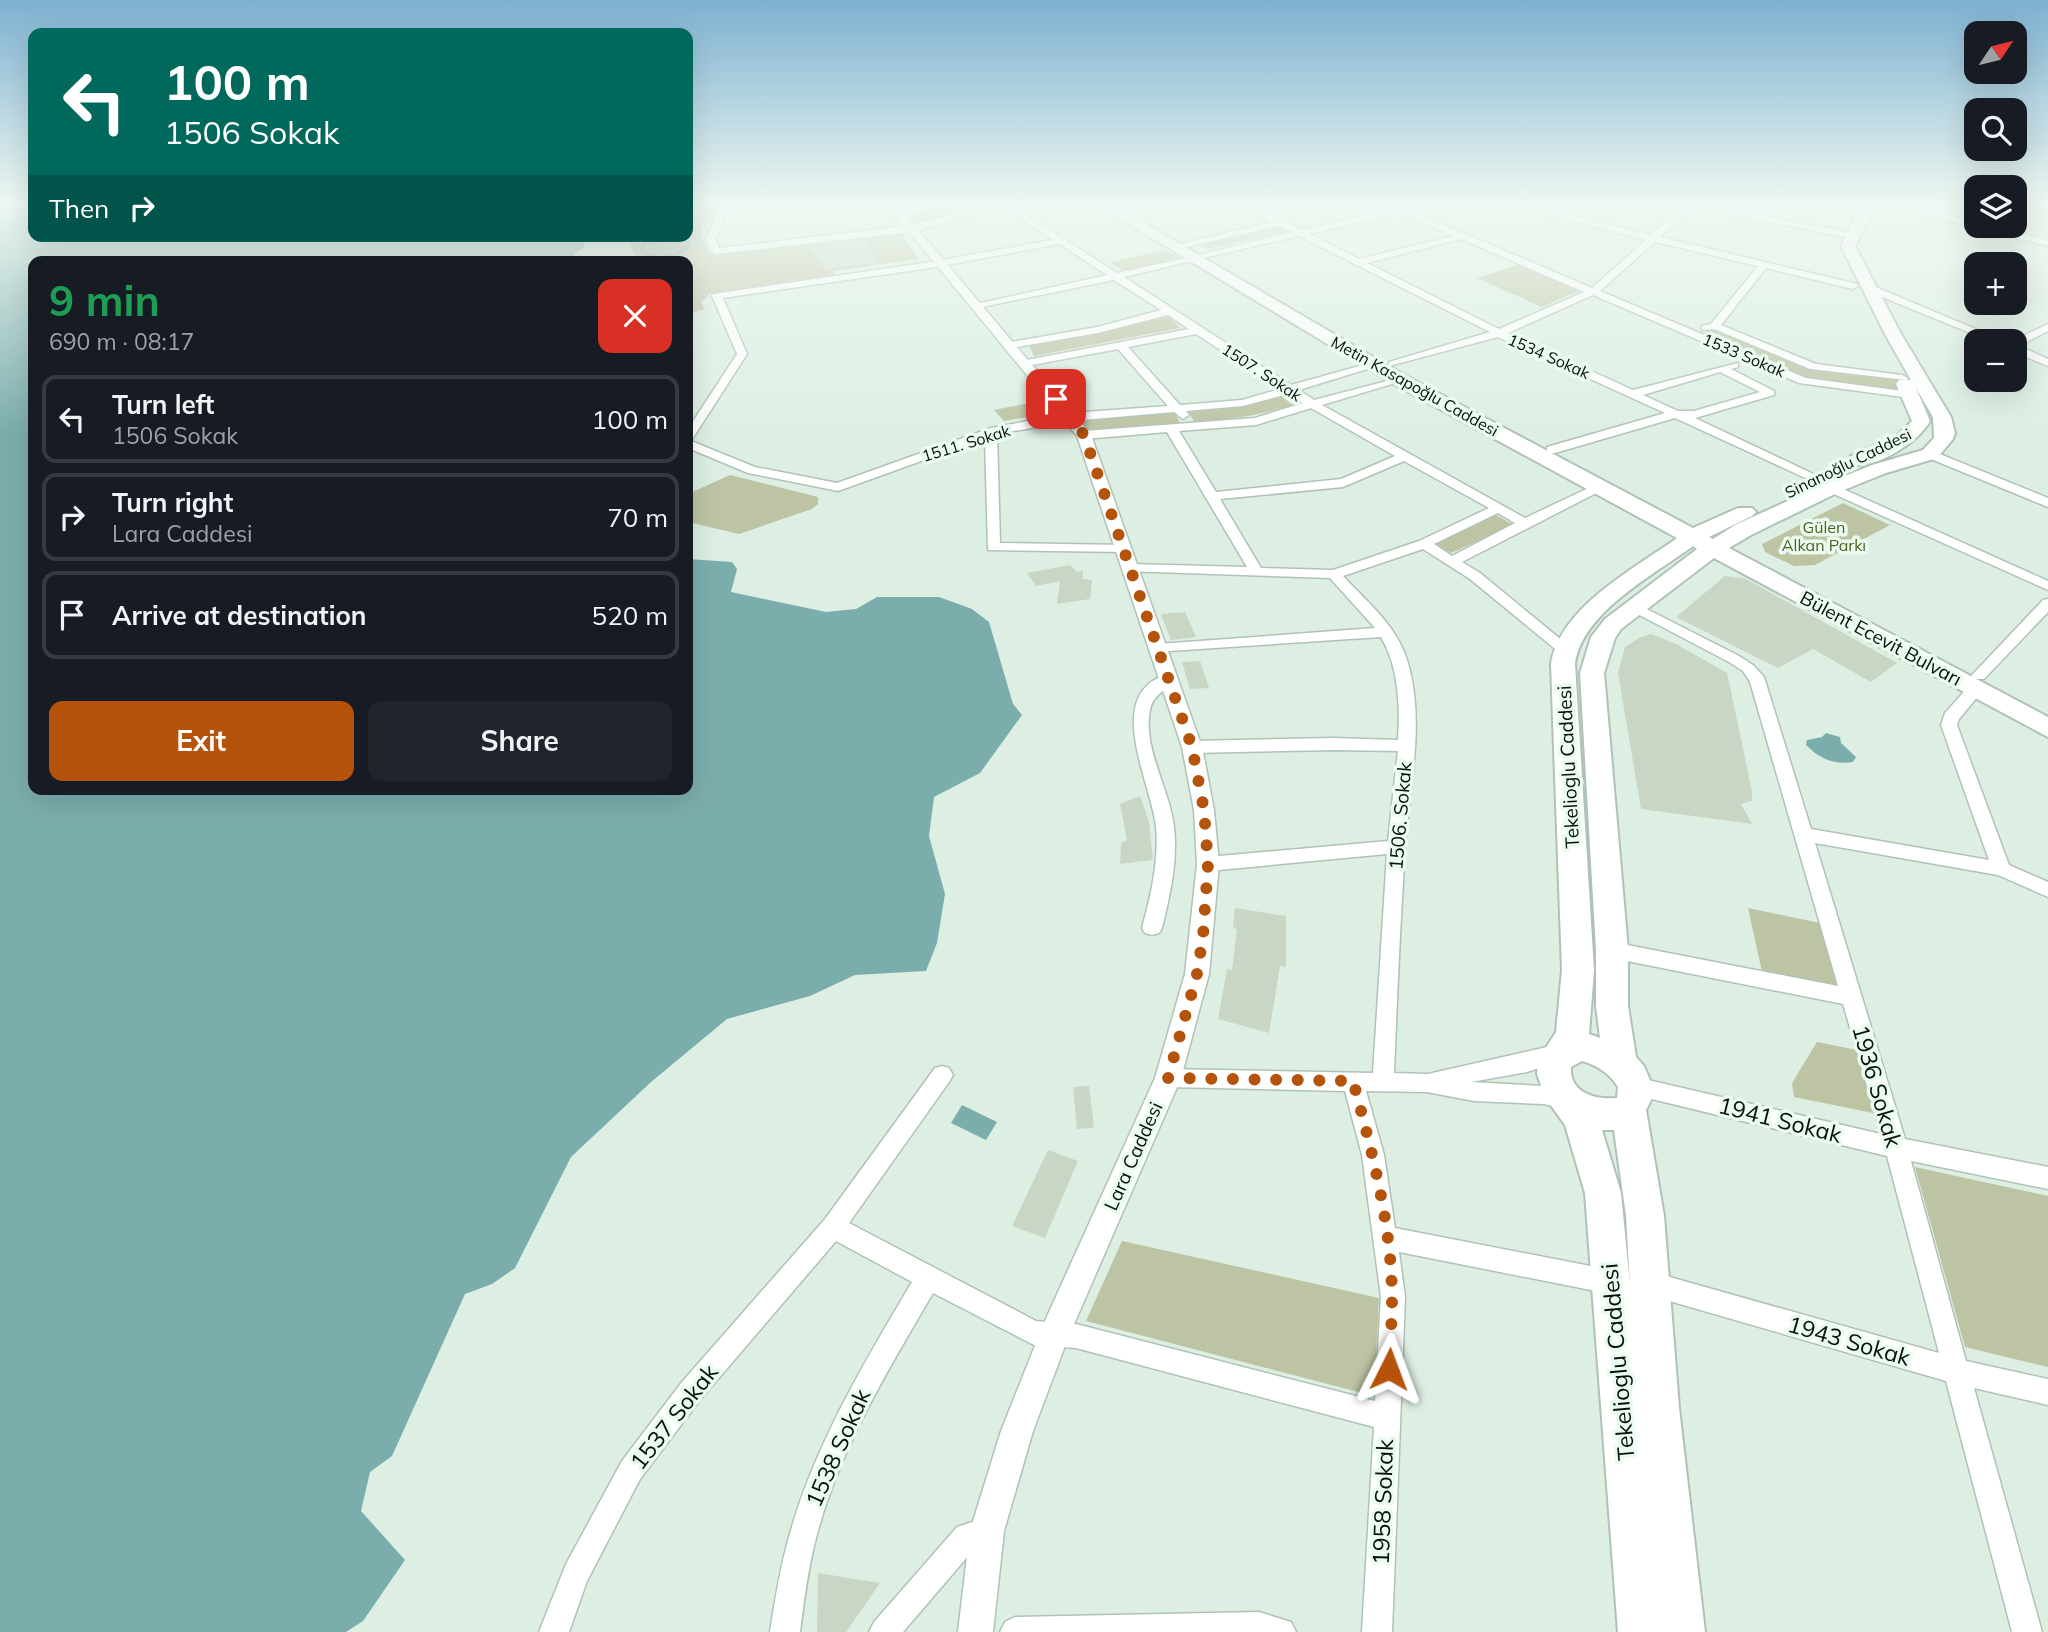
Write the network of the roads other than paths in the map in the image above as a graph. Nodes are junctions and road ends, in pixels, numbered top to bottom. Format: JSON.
{"nodes":[{"id":1,"x":812,"y":282,"type":"edge"},
{"id":2,"x":957,"y":282,"type":"edge"},
{"id":3,"x":1088,"y":282,"type":"edge"},
{"id":4,"x":1127,"y":282,"type":"edge"},
{"id":5,"x":1242,"y":282,"type":"edge"},
{"id":6,"x":1245,"y":282,"type":"edge"},
{"id":7,"x":1398,"y":282,"type":"edge"},
{"id":8,"x":1573,"y":282,"type":"edge"},
{"id":9,"x":1604,"y":282,"type":"edge"},
{"id":10,"x":1750,"y":282,"type":"edge"},
{"id":11,"x":1840,"y":282,"type":"edge"},
{"id":12,"x":1859,"y":282,"type":"edge"},
{"id":13,"x":1861,"y":287,"type":"junction"},
{"id":14,"x":1594,"y":291,"type":"junction"},
{"id":15,"x":977,"y":305,"type":"junction"},
{"id":16,"x":1170,"y":311,"type":"junction"},
{"id":17,"x":1714,"y":326,"type":"junction"},
{"id":18,"x":2048,"y":327,"type":"edge"},
{"id":19,"x":1968,"y":329,"type":"edge"},
{"id":20,"x":1199,"y":330,"type":"junction"},
{"id":21,"x":1690,"y":332,"type":"junction"},
{"id":22,"x":1499,"y":333,"type":"junction"},
{"id":23,"x":2027,"y":339,"type":"edge"},
{"id":24,"x":1011,"y":345,"type":"junction"},
{"id":25,"x":1121,"y":346,"type":"junction"},
{"id":26,"x":2027,"y":353,"type":"edge"},
{"id":27,"x":1753,"y":360,"type":"junction"},
{"id":28,"x":1027,"y":363,"type":"junction"},
{"id":29,"x":2048,"y":363,"type":"edge"},
{"id":30,"x":1374,"y":365,"type":"junction"},
{"id":31,"x":1722,"y":369,"type":"junction"},
{"id":32,"x":1395,"y":372,"type":"junction"},
{"id":33,"x":1906,"y":386,"type":"junction"},
{"id":34,"x":1289,"y":390,"type":"junction"},
{"id":35,"x":1633,"y":394,"type":"junction"},
{"id":36,"x":1312,"y":404,"type":"junction"},
{"id":37,"x":1180,"y":410,"type":"junction"},
{"id":38,"x":1676,"y":415,"type":"junction"},
{"id":39,"x":1078,"y":426,"type":"junction"},
{"id":40,"x":1190,"y":427,"type":"junction"},
{"id":41,"x":1171,"y":428,"type":"junction"},
{"id":42,"x":693,"y":430,"type":"edge"},
{"id":43,"x":991,"y":432,"type":"junction"},
{"id":44,"x":693,"y":446,"type":"edge"},
{"id":45,"x":1551,"y":450,"type":"junction"},
{"id":46,"x":1930,"y":454,"type":"junction"},
{"id":47,"x":1405,"y":456,"type":"junction"},
{"id":48,"x":1825,"y":484,"type":"junction"},
{"id":49,"x":1600,"y":488,"type":"junction"},
{"id":50,"x":1212,"y":496,"type":"junction"},
{"id":51,"x":2048,"y":503,"type":"edge"},
{"id":52,"x":1499,"y":508,"type":"junction"},
{"id":53,"x":1525,"y":523,"type":"junction"},
{"id":54,"x":1708,"y":539,"type":"junction"},
{"id":55,"x":1424,"y":544,"type":"junction"},
{"id":56,"x":1126,"y":558,"type":"junction"},
{"id":57,"x":1454,"y":560,"type":"junction"},
{"id":58,"x":1257,"y":572,"type":"junction"},
{"id":59,"x":1334,"y":574,"type":"junction"},
{"id":60,"x":2048,"y":586,"type":"edge"},
{"id":61,"x":2048,"y":603,"type":"edge"},
{"id":62,"x":1635,"y":607,"type":"junction"},
{"id":63,"x":2042,"y":620,"type":"edge"},
{"id":64,"x":1385,"y":632,"type":"junction"},
{"id":65,"x":1158,"y":649,"type":"junction"},
{"id":66,"x":1565,"y":650,"type":"junction"},
{"id":67,"x":1169,"y":679,"type":"junction"},
{"id":68,"x":1978,"y":683,"type":"junction"},
{"id":69,"x":2048,"y":713,"type":"edge"},
{"id":70,"x":2048,"y":728,"type":"edge"},
{"id":71,"x":1406,"y":746,"type":"junction"},
{"id":72,"x":1192,"y":747,"type":"junction"},
{"id":73,"x":1802,"y":834,"type":"junction"},
{"id":74,"x":1396,"y":847,"type":"junction"},
{"id":75,"x":1208,"y":864,"type":"junction"},
{"id":76,"x":2001,"y":869,"type":"junction"},
{"id":77,"x":2048,"y":890,"type":"edge"},
{"id":78,"x":1152,"y":929,"type":"dead end"},
{"id":79,"x":1612,"y":950,"type":"junction"},
{"id":80,"x":1852,"y":997,"type":"junction"},
{"id":81,"x":1561,"y":1053,"type":"junction"},
{"id":82,"x":942,"y":1075,"type":"dead end"},
{"id":83,"x":1168,"y":1078,"type":"junction"},
{"id":84,"x":1353,"y":1081,"type":"junction"},
{"id":85,"x":1383,"y":1082,"type":"junction"},
{"id":86,"x":1427,"y":1083,"type":"junction"},
{"id":87,"x":1628,"y":1086,"type":"junction"},
{"id":88,"x":1567,"y":1100,"type":"junction"},
{"id":89,"x":1896,"y":1148,"type":"junction"},
{"id":90,"x":2048,"y":1178,"type":"edge"},
{"id":91,"x":833,"y":1227,"type":"junction"},
{"id":92,"x":1386,"y":1238,"type":"junction"},
{"id":93,"x":928,"y":1278,"type":"junction"},
{"id":94,"x":1611,"y":1282,"type":"junction"},
{"id":95,"x":1652,"y":1284,"type":"junction"},
{"id":96,"x":1055,"y":1334,"type":"junction"},
{"id":97,"x":1956,"y":1371,"type":"junction"},
{"id":98,"x":2048,"y":1392,"type":"edge"},
{"id":99,"x":1387,"y":1417,"type":"junction"},
{"id":100,"x":988,"y":1531,"type":"junction"},
{"id":101,"x":554,"y":1632,"type":"edge"},
{"id":102,"x":785,"y":1632,"type":"edge"},
{"id":103,"x":884,"y":1632,"type":"edge"},
{"id":104,"x":976,"y":1632,"type":"edge"},
{"id":105,"x":1015,"y":1632,"type":"edge"},
{"id":106,"x":1281,"y":1632,"type":"edge"},
{"id":107,"x":1377,"y":1632,"type":"edge"},
{"id":108,"x":1641,"y":1632,"type":"edge"},
{"id":109,"x":1682,"y":1632,"type":"edge"},
{"id":110,"x":2027,"y":1632,"type":"edge"}],
"edges":[{"from":1,"to":42,"type":"street"},
{"from":2,"to":15,"type":"street","name":"Lara Caddesi"},
{"from":3,"to":15,"type":"street"},
{"from":4,"to":16,"type":"street","name":"1507. Sokak"},
{"from":5,"to":30,"type":"main road","name":"Metin Kasapoğlu Caddesi"},
{"from":6,"to":32,"type":"main road","name":"Metin Kasapoğlu Caddesi"},
{"from":7,"to":22,"type":"street","name":"1534 Sokak"},
{"from":8,"to":14,"type":"street","name":"1533 Sokak"},
{"from":9,"to":14,"type":"street"},
{"from":10,"to":17,"type":"street"},
{"from":11,"to":13,"type":"street"},
{"from":12,"to":13,"type":"main road","name":"Si̇nanoğlu Caddesi"},
{"from":13,"to":19,"type":"street"},
{"from":13,"to":33,"type":"main road","name":"Si̇nanoğlu Caddesi"},
{"from":13,"to":46,"type":"main road","name":"Si̇nanoğlu Caddesi"},
{"from":14,"to":21,"type":"street","name":"1533 Sokak"},
{"from":14,"to":22,"type":"street"},
{"from":15,"to":24,"type":"street","name":"Lara Caddesi"},
{"from":16,"to":20,"type":"street","name":"1507. Sokak"},
{"from":16,"to":24,"type":"street"},
{"from":17,"to":21,"type":"street"},
{"from":17,"to":33,"type":"street"},
{"from":18,"to":23,"type":"street"},
{"from":20,"to":25,"type":"street"},
{"from":20,"to":34,"type":"street","name":"1507. Sokak"},
{"from":21,"to":27,"type":"street","name":"1533 Sokak"},
{"from":22,"to":32,"type":"street"},
{"from":22,"to":35,"type":"street","name":"1534 Sokak"},
{"from":24,"to":28,"type":"street","name":"Lara Caddesi"},
{"from":25,"to":28,"type":"street"},
{"from":25,"to":37,"type":"street"},
{"from":26,"to":29,"type":"street"},
{"from":27,"to":31,"type":"street"},
{"from":27,"to":33,"type":"street","name":"1533 Sokak"},
{"from":28,"to":39,"type":"street","name":"Lara Caddesi"},
{"from":30,"to":32,"type":"main road","name":"Metin Kasapoğlu Caddesi"},
{"from":30,"to":34,"type":"street","name":"1511. Sokak"},
{"from":31,"to":35,"type":"street"},
{"from":31,"to":38,"type":"street"},
{"from":32,"to":36,"type":"street"},
{"from":32,"to":45,"type":"main road","name":"Metin Kasapoğlu Caddesi"},
{"from":32,"to":49,"type":"main road","name":"Metin Kasapoğlu Caddesi"},
{"from":33,"to":48,"type":"main road","name":"Si̇nanoğlu Caddesi"},
{"from":34,"to":36,"type":"street","name":"1507. Sokak"},
{"from":34,"to":37,"type":"street","name":"1511. Sokak"},
{"from":35,"to":38,"type":"street","name":"1534 Sokak"},
{"from":36,"to":40,"type":"street"},
{"from":36,"to":47,"type":"street","name":"1507. Sokak"},
{"from":37,"to":39,"type":"street","name":"1511. Sokak"},
{"from":37,"to":40,"type":"street"},
{"from":38,"to":45,"type":"street"},
{"from":38,"to":48,"type":"street","name":"1534 Sokak"},
{"from":39,"to":41,"type":"street"},
{"from":39,"to":43,"type":"street","name":"1511. Sokak"},
{"from":39,"to":56,"type":"street","name":"Lara Caddesi"},
{"from":40,"to":41,"type":"street"},
{"from":41,"to":50,"type":"street"},
{"from":43,"to":44,"type":"street","name":"1511. Sokak"},
{"from":43,"to":56,"type":"street"},
{"from":45,"to":54,"type":"main road","name":"Metin Kasapoğlu Caddesi"},
{"from":46,"to":48,"type":"main road","name":"Si̇nanoğlu Caddesi"},
{"from":46,"to":51,"type":"street"},
{"from":47,"to":50,"type":"street"},
{"from":47,"to":52,"type":"street","name":"1507. Sokak"},
{"from":48,"to":54,"type":"main road","name":"Si̇nanoğlu Caddesi"},
{"from":48,"to":60,"type":"street","name":"1534 Sokak"},
{"from":49,"to":53,"type":"street"},
{"from":49,"to":54,"type":"main road","name":"Metin Kasapoğlu Caddesi"},
{"from":50,"to":58,"type":"street"},
{"from":52,"to":53,"type":"street","name":"1507. Sokak"},
{"from":52,"to":55,"type":"street"},
{"from":53,"to":57,"type":"street"},
{"from":54,"to":62,"type":"main road","name":"Tekelioglu Caddesi"},
{"from":54,"to":66,"type":"main road"},
{"from":54,"to":68,"type":"main road","name":"Bülent Ecevit Bulvarı"},
{"from":55,"to":57,"type":"street"},
{"from":55,"to":59,"type":"street"},
{"from":56,"to":58,"type":"street"},
{"from":56,"to":65,"type":"street","name":"Lara Caddesi"},
{"from":57,"to":66,"type":"street"},
{"from":58,"to":59,"type":"street"},
{"from":59,"to":64,"type":"street","name":"1506. Sokak"},
{"from":61,"to":63,"type":"street"},
{"from":62,"to":73,"type":"street","name":"1936 Sokak"},
{"from":62,"to":79,"type":"main road","name":"Tekelioglu Caddesi"},
{"from":63,"to":68,"type":"street"},
{"from":64,"to":65,"type":"street"},
{"from":64,"to":71,"type":"street","name":"1506. Sokak"},
{"from":65,"to":67,"type":"street","name":"Lara Caddesi"},
{"from":66,"to":81,"type":"main road","name":"Tekelioglu Caddesi"},
{"from":67,"to":72,"type":"street","name":"Lara Caddesi"},
{"from":67,"to":78,"type":"street"},
{"from":68,"to":69,"type":"main road","name":"Bülent Ecevit Bulvarı"},
{"from":68,"to":70,"type":"main road","name":"Bülent Ecevit Bulvarı"},
{"from":68,"to":76,"type":"street"},
{"from":71,"to":72,"type":"street"},
{"from":71,"to":74,"type":"street","name":"1506. Sokak"},
{"from":72,"to":75,"type":"street","name":"Lara Caddesi"},
{"from":73,"to":76,"type":"street"},
{"from":73,"to":80,"type":"street","name":"1936 Sokak"},
{"from":74,"to":75,"type":"street"},
{"from":74,"to":85,"type":"street","name":"1506. Sokak"},
{"from":75,"to":83,"type":"street","name":"Lara Caddesi"},
{"from":76,"to":77,"type":"street"},
{"from":79,"to":80,"type":"street"},
{"from":79,"to":87,"type":"main road","name":"Tekelioglu Caddesi"},
{"from":80,"to":89,"type":"street","name":"1936 Sokak"},
{"from":81,"to":86,"type":"street"},
{"from":81,"to":87,"type":"main road"},
{"from":81,"to":88,"type":"main road"},
{"from":82,"to":91,"type":"street","name":"1537 Sokak"},
{"from":83,"to":84,"type":"street"},
{"from":83,"to":96,"type":"street","name":"Lara Caddesi"},
{"from":84,"to":85,"type":"street"},
{"from":84,"to":92,"type":"street","name":"1958 Sokak"},
{"from":85,"to":86,"type":"street"},
{"from":86,"to":88,"type":"street"},
{"from":87,"to":88,"type":"main road"},
{"from":87,"to":89,"type":"street","name":"1941 Sokak"},
{"from":87,"to":95,"type":"main road","name":"Tekelioglu Caddesi"},
{"from":88,"to":94,"type":"main road","name":"Tekelioglu Caddesi"},
{"from":89,"to":90,"type":"street","name":"1941 Sokak"},
{"from":89,"to":97,"type":"street","name":"1936 Sokak"},
{"from":91,"to":93,"type":"street"},
{"from":91,"to":101,"type":"street","name":"1537 Sokak"},
{"from":92,"to":94,"type":"street"},
{"from":92,"to":99,"type":"street","name":"1958 Sokak"},
{"from":93,"to":96,"type":"street"},
{"from":93,"to":102,"type":"street","name":"1538 Sokak"},
{"from":94,"to":108,"type":"main road","name":"Tekelioglu Caddesi"},
{"from":95,"to":97,"type":"street","name":"1943 Sokak"},
{"from":95,"to":109,"type":"main road","name":"Tekelioglu Caddesi"},
{"from":96,"to":99,"type":"street"},
{"from":96,"to":100,"type":"street","name":"Lara Caddesi"},
{"from":97,"to":98,"type":"street","name":"1943 Sokak"},
{"from":97,"to":110,"type":"street","name":"1936 Sokak"},
{"from":99,"to":107,"type":"street","name":"1958 Sokak"},
{"from":100,"to":103,"type":"street"},
{"from":100,"to":104,"type":"street","name":"Lara Caddesi"},
{"from":105,"to":106,"type":"street"}]}
